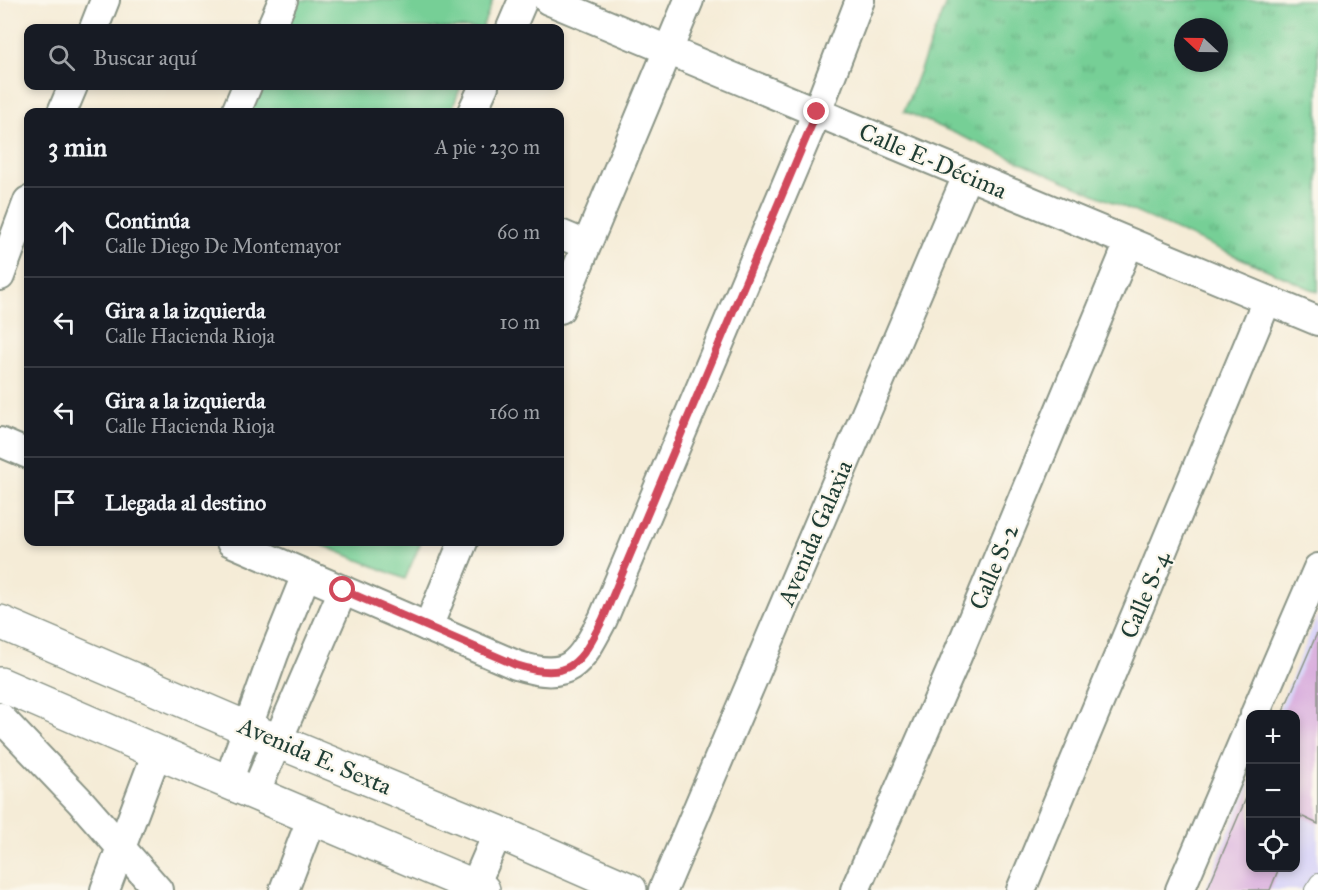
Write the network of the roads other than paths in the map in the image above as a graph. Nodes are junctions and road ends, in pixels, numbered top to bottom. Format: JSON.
{"nodes":[{"id":1,"x":105,"y":0,"type":"edge"},
{"id":2,"x":283,"y":0,"type":"edge"},
{"id":3,"x":523,"y":0,"type":"edge"},
{"id":4,"x":548,"y":0,"type":"edge"},
{"id":5,"x":689,"y":0,"type":"edge"},
{"id":6,"x":860,"y":0,"type":"edge"},
{"id":7,"x":96,"y":24,"type":"edge"},
{"id":8,"x":273,"y":24,"type":"edge"},
{"id":9,"x":514,"y":24,"type":"edge"},
{"id":10,"x":666,"y":51,"type":"junction"},
{"id":11,"x":71,"y":90,"type":"edge"},
{"id":12,"x":245,"y":90,"type":"edge"},
{"id":13,"x":482,"y":90,"type":"edge"},
{"id":14,"x":64,"y":108,"type":"edge"},
{"id":15,"x":238,"y":108,"type":"edge"},
{"id":16,"x":474,"y":108,"type":"edge"},
{"id":17,"x":817,"y":112,"type":"junction"},
{"id":18,"x":968,"y":176,"type":"junction"},
{"id":19,"x":24,"y":212,"type":"edge"},
{"id":20,"x":564,"y":236,"type":"edge"},
{"id":21,"x":1129,"y":243,"type":"junction"},
{"id":22,"x":586,"y":245,"type":"junction"},
{"id":23,"x":0,"y":276,"type":"edge"},
{"id":24,"x":564,"y":299,"type":"edge"},
{"id":25,"x":1267,"y":300,"type":"junction"},
{"id":26,"x":1318,"y":321,"type":"edge"},
{"id":27,"x":0,"y":442,"type":"edge"},
{"id":28,"x":24,"y":452,"type":"edge"},
{"id":29,"x":240,"y":546,"type":"edge"},
{"id":30,"x":461,"y":546,"type":"edge"},
{"id":31,"x":1318,"y":568,"type":"edge"},
{"id":32,"x":306,"y":575,"type":"junction"},
{"id":33,"x":343,"y":590,"type":"junction"},
{"id":34,"x":0,"y":622,"type":"edge"},
{"id":35,"x":428,"y":627,"type":"junction"},
{"id":36,"x":2,"y":698,"type":"edge"},
{"id":37,"x":1258,"y":710,"type":"edge"},
{"id":38,"x":248,"y":728,"type":"junction"},
{"id":39,"x":1246,"y":738,"type":"edge"},
{"id":40,"x":277,"y":741,"type":"junction"},
{"id":41,"x":157,"y":752,"type":"junction"},
{"id":42,"x":241,"y":787,"type":"junction"},
{"id":43,"x":312,"y":817,"type":"junction"},
{"id":44,"x":498,"y":832,"type":"junction"},
{"id":45,"x":122,"y":848,"type":"junction"},
{"id":46,"x":1318,"y":881,"type":"edge"},
{"id":47,"x":477,"y":889,"type":"edge"},
{"id":48,"x":105,"y":890,"type":"edge"},
{"id":49,"x":158,"y":890,"type":"edge"},
{"id":50,"x":284,"y":890,"type":"edge"},
{"id":51,"x":630,"y":890,"type":"edge"},
{"id":52,"x":663,"y":890,"type":"edge"},
{"id":53,"x":855,"y":890,"type":"edge"},
{"id":54,"x":1021,"y":890,"type":"edge"},
{"id":55,"x":1180,"y":890,"type":"edge"},
{"id":56,"x":1312,"y":890,"type":"edge"}],
"edges":[{"from":1,"to":7,"type":"street"},
{"from":2,"to":8,"type":"street"},
{"from":3,"to":9,"type":"street"},
{"from":4,"to":10,"type":"street","name":"Calle E-Décima"},
{"from":5,"to":10,"type":"street"},
{"from":6,"to":17,"type":"street"},
{"from":10,"to":17,"type":"street","name":"Calle E-Décima"},
{"from":10,"to":22,"type":"street"},
{"from":11,"to":14,"type":"street"},
{"from":12,"to":15,"type":"street"},
{"from":13,"to":16,"type":"street"},
{"from":17,"to":18,"type":"street","name":"Calle E-Décima"},
{"from":17,"to":35,"type":"street"},
{"from":18,"to":21,"type":"street","name":"Calle E-Décima"},
{"from":18,"to":52,"type":"street","name":"Avenida Galaxia"},
{"from":19,"to":23,"type":"street"},
{"from":20,"to":22,"type":"street"},
{"from":21,"to":25,"type":"street","name":"Calle E-Décima"},
{"from":21,"to":53,"type":"street","name":"Calle S-2"},
{"from":22,"to":24,"type":"street"},
{"from":25,"to":26,"type":"street","name":"Calle E-Décima"},
{"from":25,"to":54,"type":"street","name":"Calle S-4"},
{"from":27,"to":28,"type":"street"},
{"from":29,"to":32,"type":"street"},
{"from":30,"to":35,"type":"street"},
{"from":31,"to":37,"type":"street"},
{"from":32,"to":33,"type":"street"},
{"from":32,"to":38,"type":"street"},
{"from":33,"to":35,"type":"street"},
{"from":33,"to":40,"type":"street"},
{"from":34,"to":38,"type":"street","name":"Avenida E. Sexta"},
{"from":36,"to":41,"type":"street"},
{"from":36,"to":45,"type":"street"},
{"from":38,"to":40,"type":"street","name":"Avenida E. Sexta"},
{"from":38,"to":42,"type":"street"},
{"from":39,"to":55,"type":"street"},
{"from":40,"to":42,"type":"street"},
{"from":40,"to":44,"type":"street","name":"Avenida E. Sexta"},
{"from":41,"to":42,"type":"street"},
{"from":41,"to":45,"type":"street"},
{"from":42,"to":43,"type":"street"},
{"from":43,"to":47,"type":"street"},
{"from":43,"to":50,"type":"street"},
{"from":44,"to":47,"type":"street"},
{"from":44,"to":51,"type":"street","name":"Avenida E. Sexta"},
{"from":45,"to":48,"type":"street"},
{"from":45,"to":49,"type":"street"},
{"from":46,"to":56,"type":"lane"}]}
